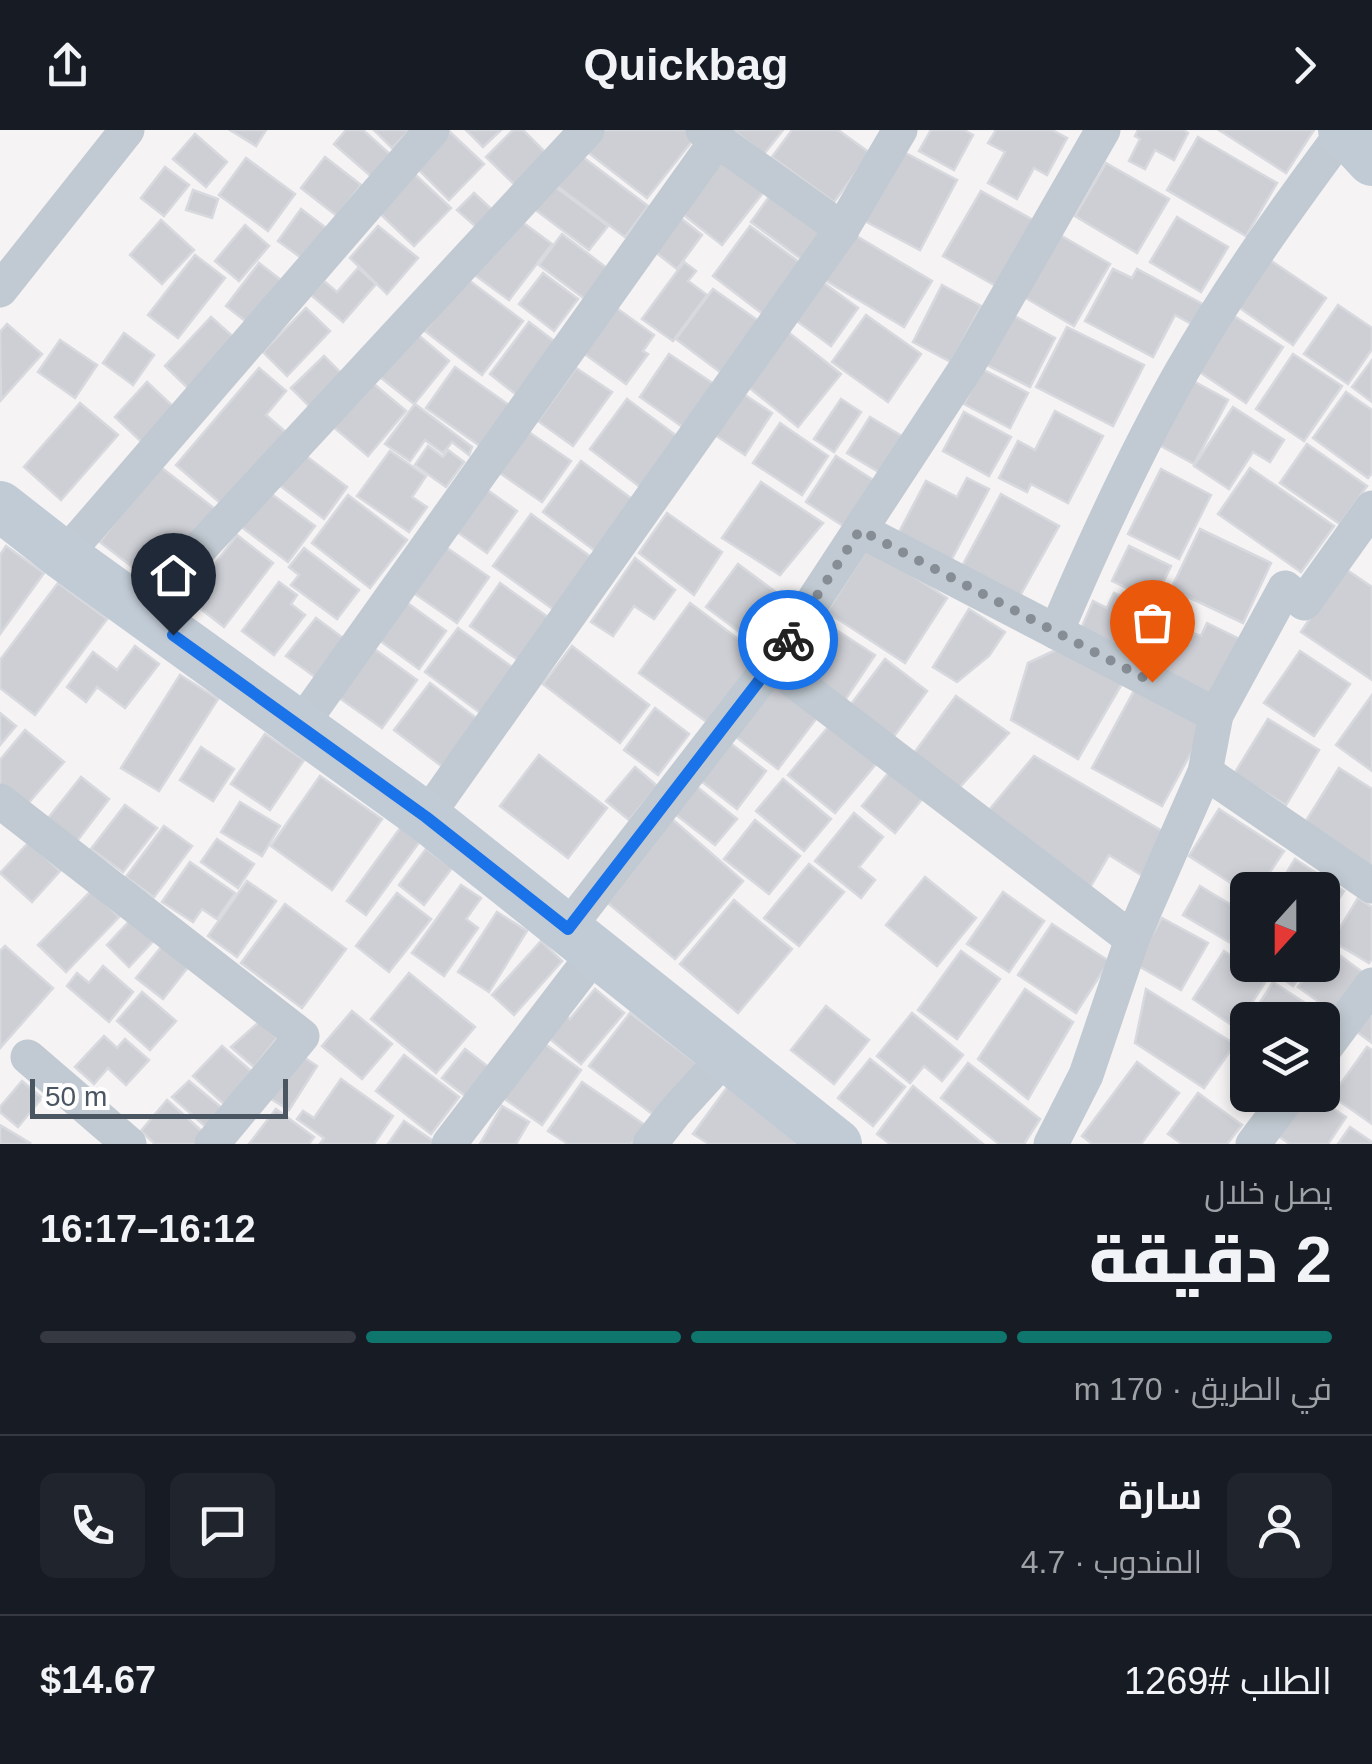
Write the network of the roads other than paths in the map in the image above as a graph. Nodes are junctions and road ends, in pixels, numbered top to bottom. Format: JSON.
{"nodes":[{"id":1,"x":128,"y":130,"type":"edge"},
{"id":2,"x":432,"y":130,"type":"edge"},
{"id":3,"x":587,"y":130,"type":"edge"},
{"id":4,"x":900,"y":130,"type":"edge"},
{"id":5,"x":1102,"y":130,"type":"edge"},
{"id":6,"x":1343,"y":130,"type":"edge"},
{"id":7,"x":710,"y":135,"type":"edge"},
{"id":8,"x":1372,"y":161,"type":"edge"},
{"id":9,"x":842,"y":229,"type":"junction"},
{"id":10,"x":0,"y":290,"type":"edge"},
{"id":11,"x":0,"y":506,"type":"edge"},
{"id":12,"x":1372,"y":508,"type":"edge"},
{"id":13,"x":860,"y":530,"type":"junction"},
{"id":14,"x":64,"y":556,"type":"junction"},
{"id":15,"x":141,"y":612,"type":"junction"},
{"id":16,"x":1056,"y":632,"type":"junction"},
{"id":17,"x":772,"y":664,"type":"junction"},
{"id":18,"x":1216,"y":715,"type":"junction"},
{"id":19,"x":300,"y":726,"type":"junction"},
{"id":20,"x":1205,"y":772,"type":"junction"},
{"id":21,"x":0,"y":801,"type":"edge"},
{"id":22,"x":426,"y":817,"type":"junction"},
{"id":23,"x":1372,"y":886,"type":"edge"},
{"id":24,"x":1132,"y":939,"type":"junction"},
{"id":25,"x":582,"y":941,"type":"junction"},
{"id":26,"x":1372,"y":985,"type":"edge"},
{"id":27,"x":1340,"y":1028,"type":"edge"},
{"id":28,"x":28,"y":1056,"type":"dead end"},
{"id":29,"x":725,"y":1057,"type":"junction"},
{"id":30,"x":1278,"y":1112,"type":"edge"},
{"id":31,"x":129,"y":1144,"type":"edge"},
{"id":32,"x":212,"y":1144,"type":"edge"},
{"id":33,"x":448,"y":1144,"type":"edge"},
{"id":34,"x":650,"y":1144,"type":"edge"},
{"id":35,"x":836,"y":1144,"type":"edge"},
{"id":36,"x":1052,"y":1144,"type":"edge"},
{"id":37,"x":1254,"y":1144,"type":"edge"}],
"edges":[{"from":1,"to":10,"type":"street"},
{"from":2,"to":14,"type":"street"},
{"from":3,"to":15,"type":"street"},
{"from":4,"to":9,"type":"street"},
{"from":5,"to":13,"type":"street"},
{"from":6,"to":8,"type":"street"},
{"from":6,"to":16,"type":"street"},
{"from":7,"to":9,"type":"street"},
{"from":7,"to":19,"type":"street"},
{"from":9,"to":22,"type":"street"},
{"from":11,"to":14,"type":"street"},
{"from":12,"to":18,"type":"street"},
{"from":13,"to":16,"type":"street"},
{"from":13,"to":17,"type":"street"},
{"from":14,"to":15,"type":"street"},
{"from":15,"to":19,"type":"street"},
{"from":16,"to":18,"type":"street"},
{"from":17,"to":24,"type":"street"},
{"from":17,"to":25,"type":"street"},
{"from":18,"to":20,"type":"street"},
{"from":19,"to":22,"type":"street"},
{"from":20,"to":23,"type":"street"},
{"from":20,"to":24,"type":"street"},
{"from":21,"to":32,"type":"street"},
{"from":22,"to":25,"type":"street"},
{"from":24,"to":36,"type":"street"},
{"from":25,"to":29,"type":"street"},
{"from":25,"to":33,"type":"street"},
{"from":26,"to":27,"type":"street"},
{"from":28,"to":31,"type":"street"},
{"from":29,"to":34,"type":"street"},
{"from":29,"to":35,"type":"street"},
{"from":30,"to":37,"type":"street"}]}
